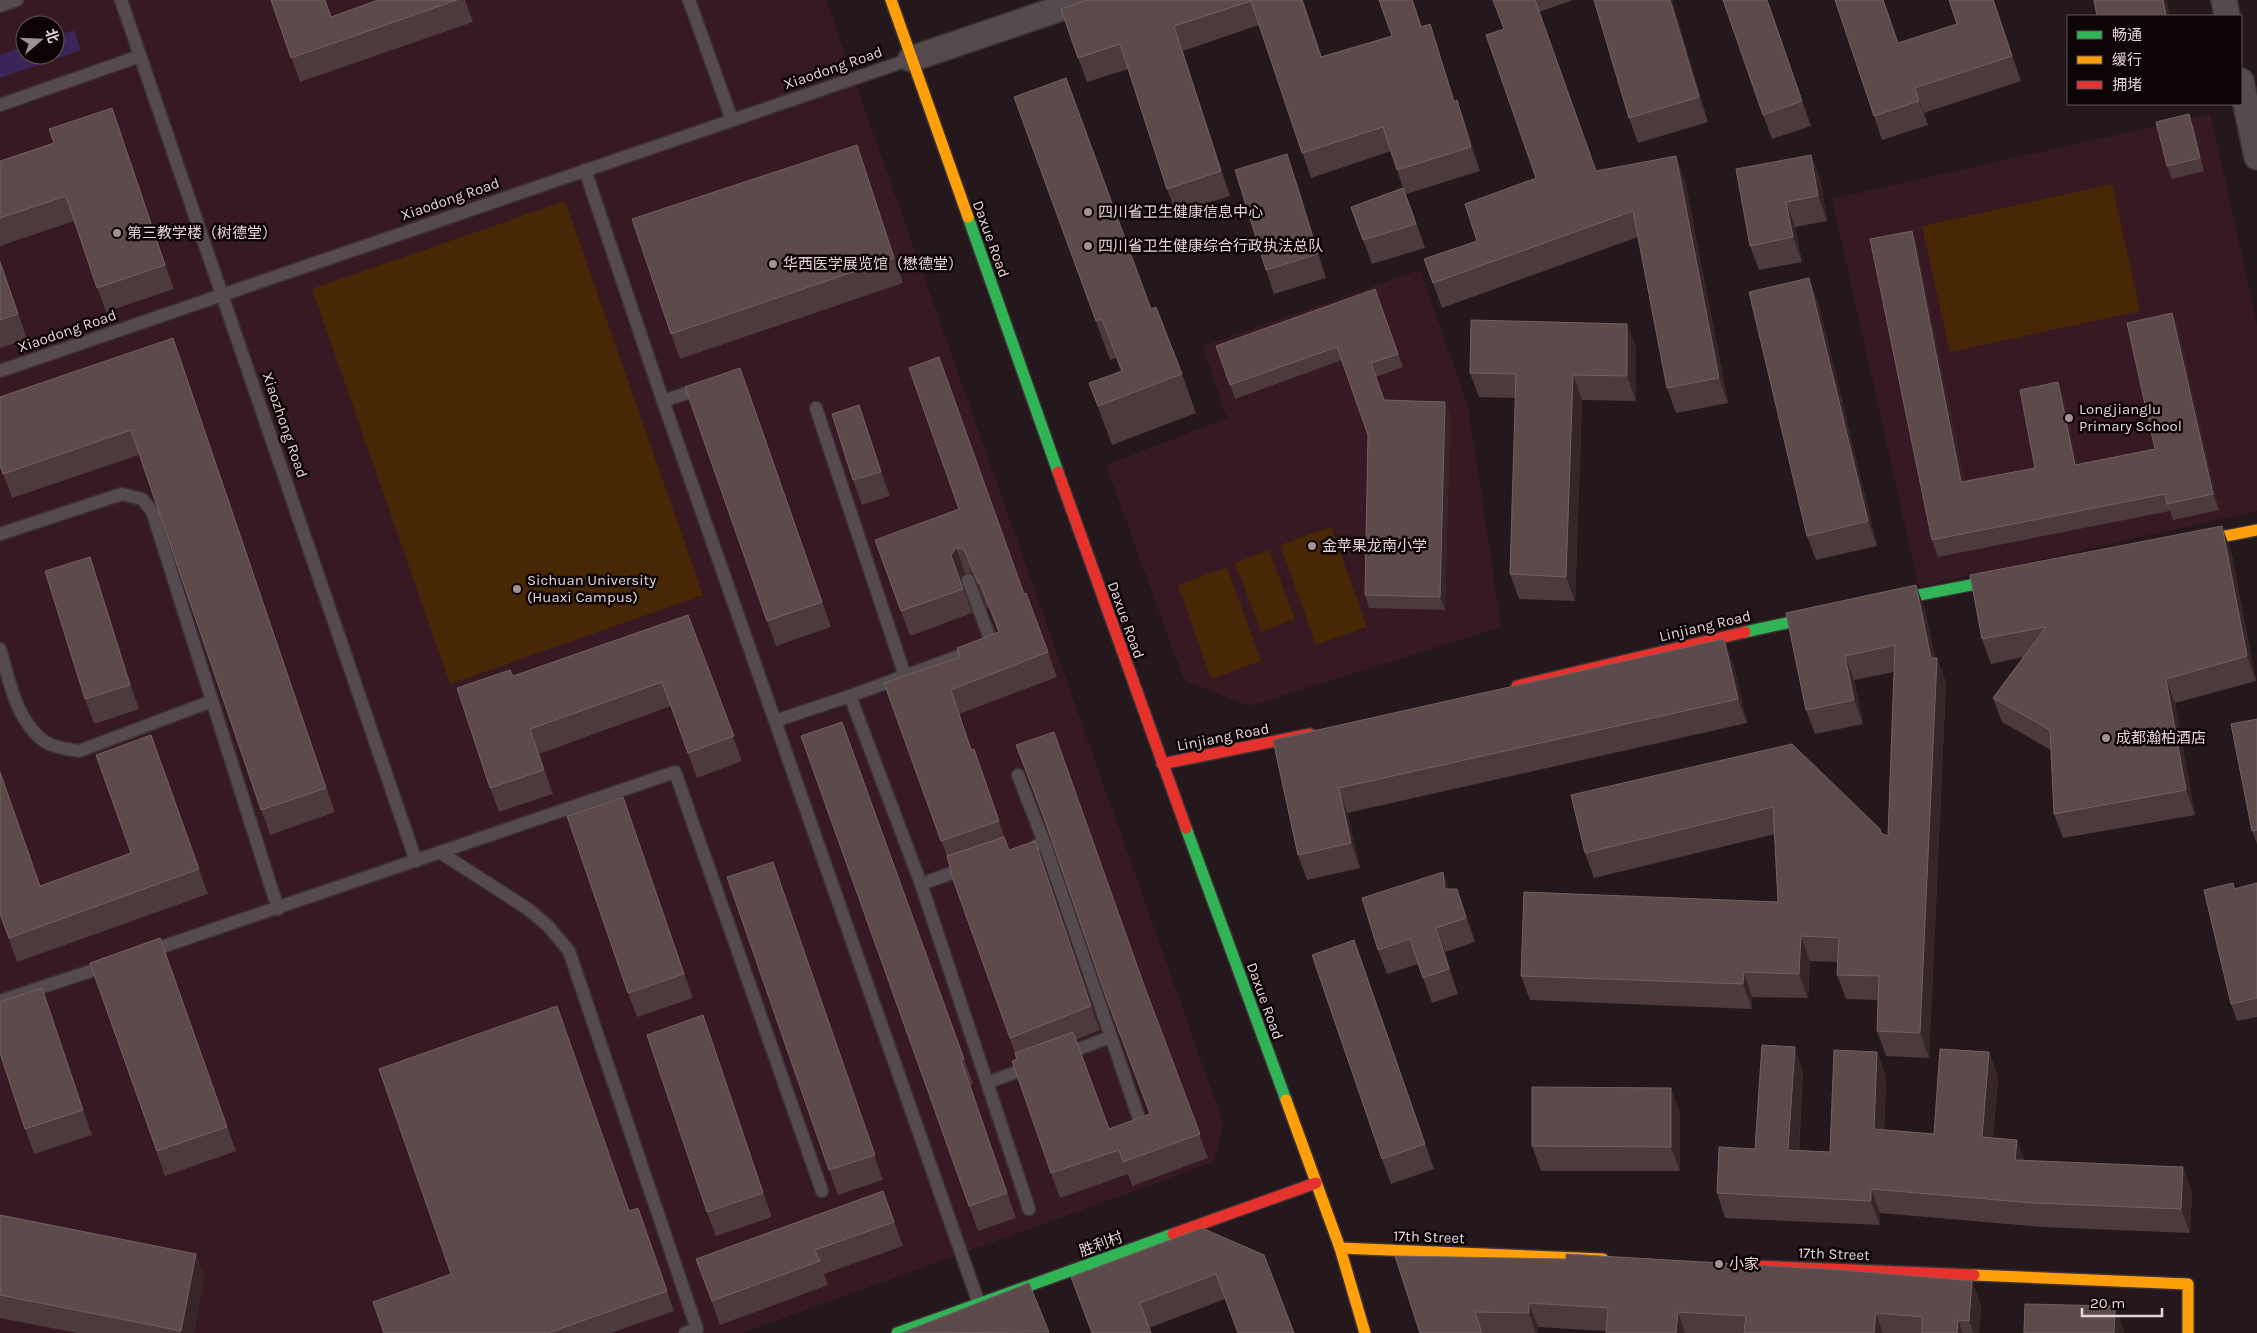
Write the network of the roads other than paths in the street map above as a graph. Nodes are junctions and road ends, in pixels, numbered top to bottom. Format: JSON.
{"nodes":[{"id":1,"x":17,"y":0,"type":"edge"},
{"id":2,"x":120,"y":0,"type":"edge"},
{"id":3,"x":689,"y":0,"type":"edge"},
{"id":4,"x":891,"y":0,"type":"edge"},
{"id":5,"x":1085,"y":0,"type":"edge"},
{"id":6,"x":2224,"y":0,"type":"edge"},
{"id":7,"x":0,"y":6,"type":"edge"},
{"id":8,"x":2227,"y":15,"type":"edge"},
{"id":9,"x":140,"y":56,"type":"junction"},
{"id":10,"x":911,"y":59,"type":"junction"},
{"id":11,"x":2242,"y":86,"type":"edge"},
{"id":12,"x":0,"y":105,"type":"edge"},
{"id":13,"x":732,"y":120,"type":"junction"},
{"id":14,"x":2257,"y":157,"type":"edge"},
{"id":15,"x":585,"y":170,"type":"junction"},
{"id":16,"x":223,"y":295,"type":"junction"},
{"id":17,"x":0,"y":371,"type":"edge"},
{"id":18,"x":718,"y":382,"type":"edge"},
{"id":19,"x":663,"y":401,"type":"junction"},
{"id":20,"x":816,"y":408,"type":"dead end"},
{"id":21,"x":2257,"y":530,"type":"edge"},
{"id":22,"x":0,"y":534,"type":"edge"},
{"id":23,"x":2180,"y":545,"type":"edge"},
{"id":24,"x":2016,"y":576,"type":"edge"},
{"id":25,"x":968,"y":580,"type":"edge"},
{"id":26,"x":1872,"y":605,"type":"edge"},
{"id":27,"x":1834,"y":613,"type":"edge"},
{"id":28,"x":0,"y":649,"type":"edge"},
{"id":29,"x":905,"y":676,"type":"junction"},
{"id":30,"x":1502,"y":690,"type":"edge"},
{"id":31,"x":850,"y":696,"type":"junction"},
{"id":32,"x":212,"y":701,"type":"junction"},
{"id":33,"x":775,"y":721,"type":"junction"},
{"id":34,"x":1323,"y":732,"type":"edge"},
{"id":35,"x":1162,"y":764,"type":"junction"},
{"id":36,"x":1018,"y":775,"type":"dead end"},
{"id":37,"x":1044,"y":842,"type":"junction"},
{"id":38,"x":1025,"y":849,"type":"edge"},
{"id":39,"x":441,"y":853,"type":"junction"},
{"id":40,"x":416,"y":861,"type":"junction"},
{"id":41,"x":977,"y":864,"type":"edge"},
{"id":42,"x":921,"y":884,"type":"junction"},
{"id":43,"x":278,"y":909,"type":"junction"},
{"id":44,"x":139,"y":955,"type":"edge"},
{"id":45,"x":120,"y":961,"type":"edge"},
{"id":46,"x":0,"y":1001,"type":"edge"},
{"id":47,"x":1110,"y":1037,"type":"junction"},
{"id":48,"x":987,"y":1082,"type":"junction"},
{"id":49,"x":1143,"y":1130,"type":"edge"},
{"id":50,"x":1316,"y":1183,"type":"junction"},
{"id":51,"x":822,"y":1191,"type":"edge"},
{"id":52,"x":1030,"y":1209,"type":"dead end"},
{"id":53,"x":1340,"y":1248,"type":"junction"},
{"id":54,"x":1619,"y":1260,"type":"edge"},
{"id":55,"x":1739,"y":1265,"type":"edge"},
{"id":56,"x":979,"y":1304,"type":"junction"},
{"id":57,"x":685,"y":1333,"type":"edge"},
{"id":58,"x":897,"y":1333,"type":"edge"},
{"id":59,"x":1365,"y":1333,"type":"edge"},
{"id":60,"x":2188,"y":1333,"type":"edge"}],
"edges":[{"from":1,"to":7,"type":"lane"},
{"from":2,"to":9,"type":"lane","name":"Xiaozhong Road"},
{"from":3,"to":13,"type":"lane"},
{"from":4,"to":10,"type":"street","name":"Daxue Road"},
{"from":5,"to":10,"type":"street"},
{"from":6,"to":8,"type":"street"},
{"from":9,"to":12,"type":"lane"},
{"from":9,"to":16,"type":"lane","name":"Xiaozhong Road"},
{"from":10,"to":13,"type":"lane","name":"Xiaodong Road"},
{"from":10,"to":35,"type":"street","name":"Daxue Road"},
{"from":11,"to":14,"type":"street"},
{"from":13,"to":15,"type":"lane","name":"Xiaodong Road"},
{"from":15,"to":16,"type":"lane","name":"Xiaodong Road"},
{"from":15,"to":19,"type":"lane"},
{"from":16,"to":17,"type":"lane","name":"Xiaodong Road"},
{"from":16,"to":40,"type":"lane","name":"Xiaozhong Road"},
{"from":18,"to":19,"type":"lane"},
{"from":19,"to":33,"type":"lane"},
{"from":20,"to":29,"type":"lane"},
{"from":21,"to":23,"type":"street"},
{"from":22,"to":32,"type":"lane"},
{"from":24,"to":26,"type":"street"},
{"from":25,"to":29,"type":"lane"},
{"from":27,"to":30,"type":"street","name":"Linjiang Road"},
{"from":28,"to":32,"type":"lane"},
{"from":29,"to":31,"type":"lane"},
{"from":31,"to":33,"type":"lane"},
{"from":31,"to":42,"type":"lane"},
{"from":32,"to":43,"type":"lane"},
{"from":33,"to":56,"type":"lane"},
{"from":34,"to":35,"type":"street","name":"Linjiang Road"},
{"from":35,"to":50,"type":"street","name":"Daxue Road"},
{"from":36,"to":37,"type":"lane"},
{"from":37,"to":38,"type":"lane"},
{"from":37,"to":47,"type":"lane"},
{"from":39,"to":40,"type":"lane"},
{"from":39,"to":51,"type":"lane"},
{"from":39,"to":57,"type":"lane"},
{"from":40,"to":43,"type":"lane"},
{"from":41,"to":42,"type":"lane"},
{"from":42,"to":48,"type":"lane"},
{"from":43,"to":44,"type":"lane"},
{"from":45,"to":46,"type":"lane"},
{"from":47,"to":48,"type":"lane"},
{"from":47,"to":49,"type":"lane"},
{"from":48,"to":52,"type":"lane"},
{"from":50,"to":53,"type":"street","name":"Daxue Road"},
{"from":50,"to":56,"type":"street","name":"胜利村"},
{"from":53,"to":54,"type":"street","name":"17th Street"},
{"from":53,"to":59,"type":"street","name":"Daxue Road"},
{"from":55,"to":60,"type":"street","name":"17th Street"},
{"from":56,"to":58,"type":"street","name":"胜利村"}]}
